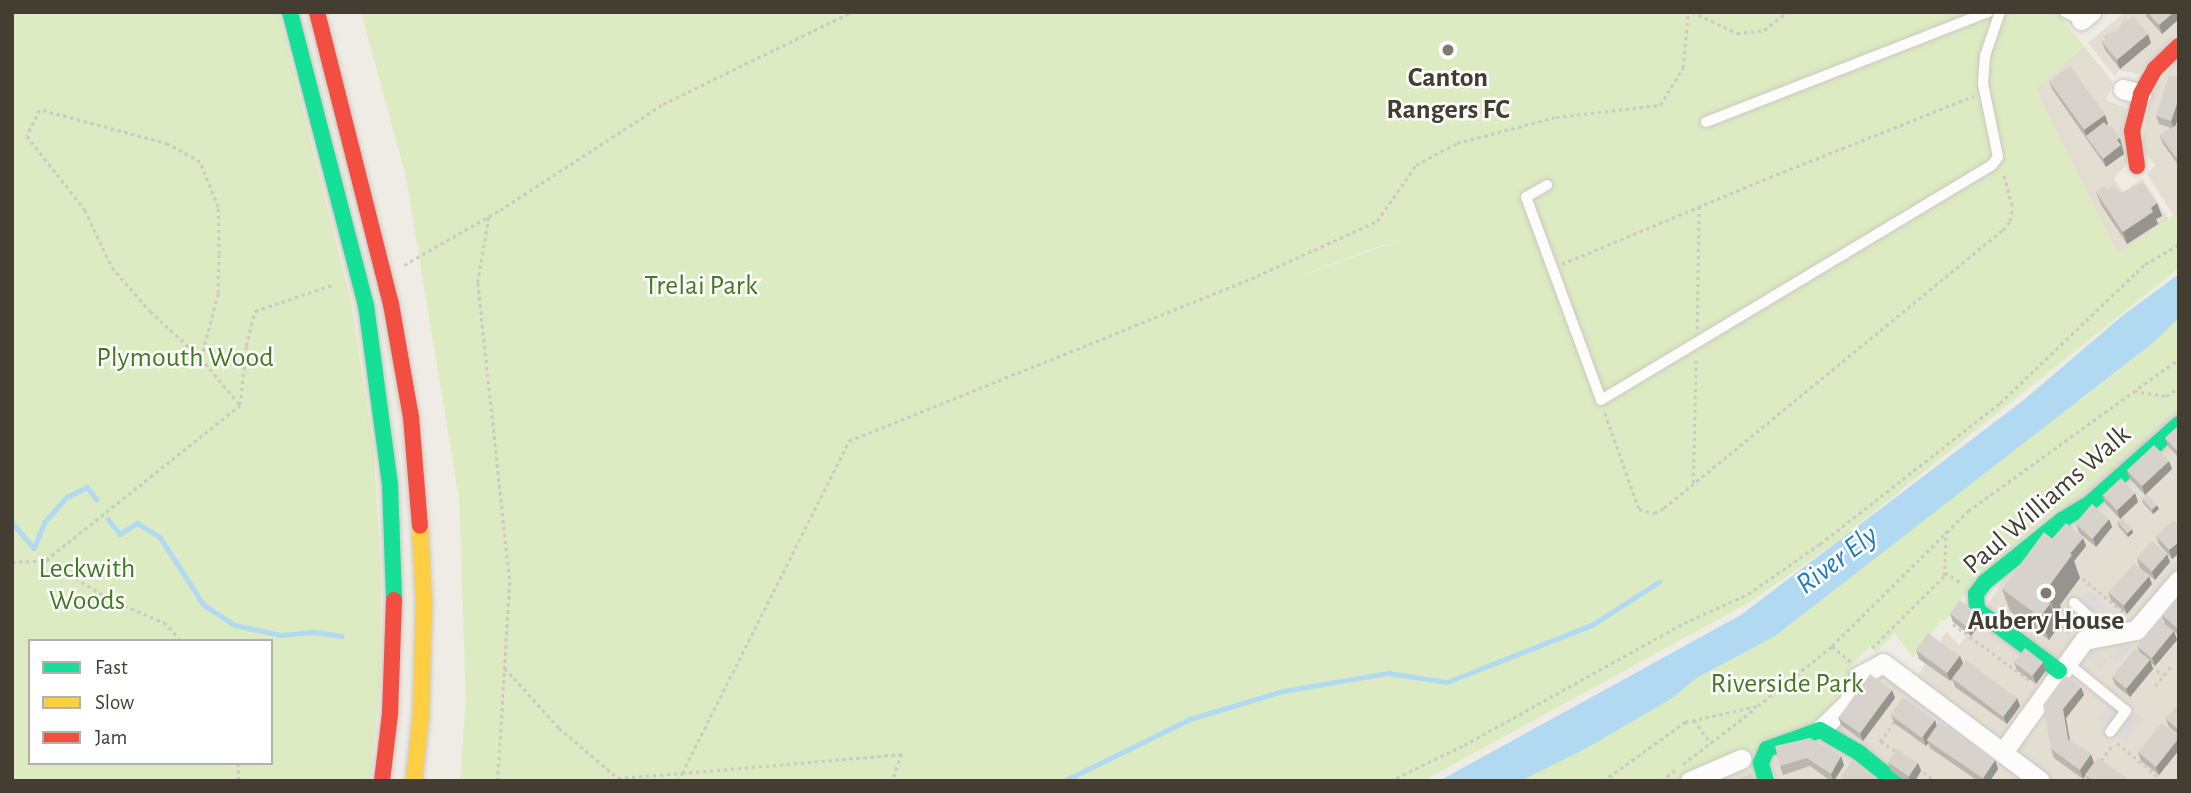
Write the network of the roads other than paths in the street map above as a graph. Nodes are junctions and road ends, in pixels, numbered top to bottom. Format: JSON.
{"nodes":[{"id":1,"x":290,"y":12,"type":"edge"},
{"id":2,"x":317,"y":12,"type":"edge"},
{"id":3,"x":1988,"y":12,"type":"edge"},
{"id":4,"x":2000,"y":12,"type":"edge"},
{"id":5,"x":2179,"y":46,"type":"edge"},
{"id":6,"x":1706,"y":122,"type":"dead end"},
{"id":7,"x":2137,"y":166,"type":"dead end"},
{"id":8,"x":1546,"y":186,"type":"dead end"},
{"id":9,"x":2179,"y":424,"type":"edge"},
{"id":10,"x":2179,"y":580,"type":"edge"},
{"id":11,"x":2074,"y":603,"type":"dead end"},
{"id":12,"x":2080,"y":636,"type":"junction"},
{"id":13,"x":2063,"y":667,"type":"junction"},
{"id":14,"x":1820,"y":730,"type":"junction"},
{"id":15,"x":2110,"y":732,"type":"dead end"},
{"id":16,"x":2003,"y":752,"type":"junction"},
{"id":17,"x":1741,"y":759,"type":"dead end"},
{"id":18,"x":2016,"y":774,"type":"edge"},
{"id":19,"x":382,"y":781,"type":"edge"},
{"id":20,"x":414,"y":781,"type":"edge"},
{"id":21,"x":1690,"y":781,"type":"edge"},
{"id":22,"x":1766,"y":781,"type":"edge"},
{"id":23,"x":1894,"y":781,"type":"edge"},
{"id":24,"x":2040,"y":781,"type":"edge"}],
"edges":[{"from":1,"to":19,"type":"main road"},
{"from":2,"to":20,"type":"main road"},
{"from":3,"to":6,"type":"lane"},
{"from":4,"to":8,"type":"lane"},
{"from":5,"to":7,"type":"main road"},
{"from":9,"to":13,"type":"main road","name":"Paul Williams Walk"},
{"from":10,"to":12,"type":"street"},
{"from":11,"to":12,"type":"lane"},
{"from":12,"to":13,"type":"street"},
{"from":13,"to":15,"type":"lane"},
{"from":13,"to":16,"type":"street"},
{"from":14,"to":16,"type":"street"},
{"from":14,"to":22,"type":"main road"},
{"from":14,"to":23,"type":"main road"},
{"from":16,"to":18,"type":"street"},
{"from":17,"to":21,"type":"street"},
{"from":18,"to":24,"type":"street"}]}
